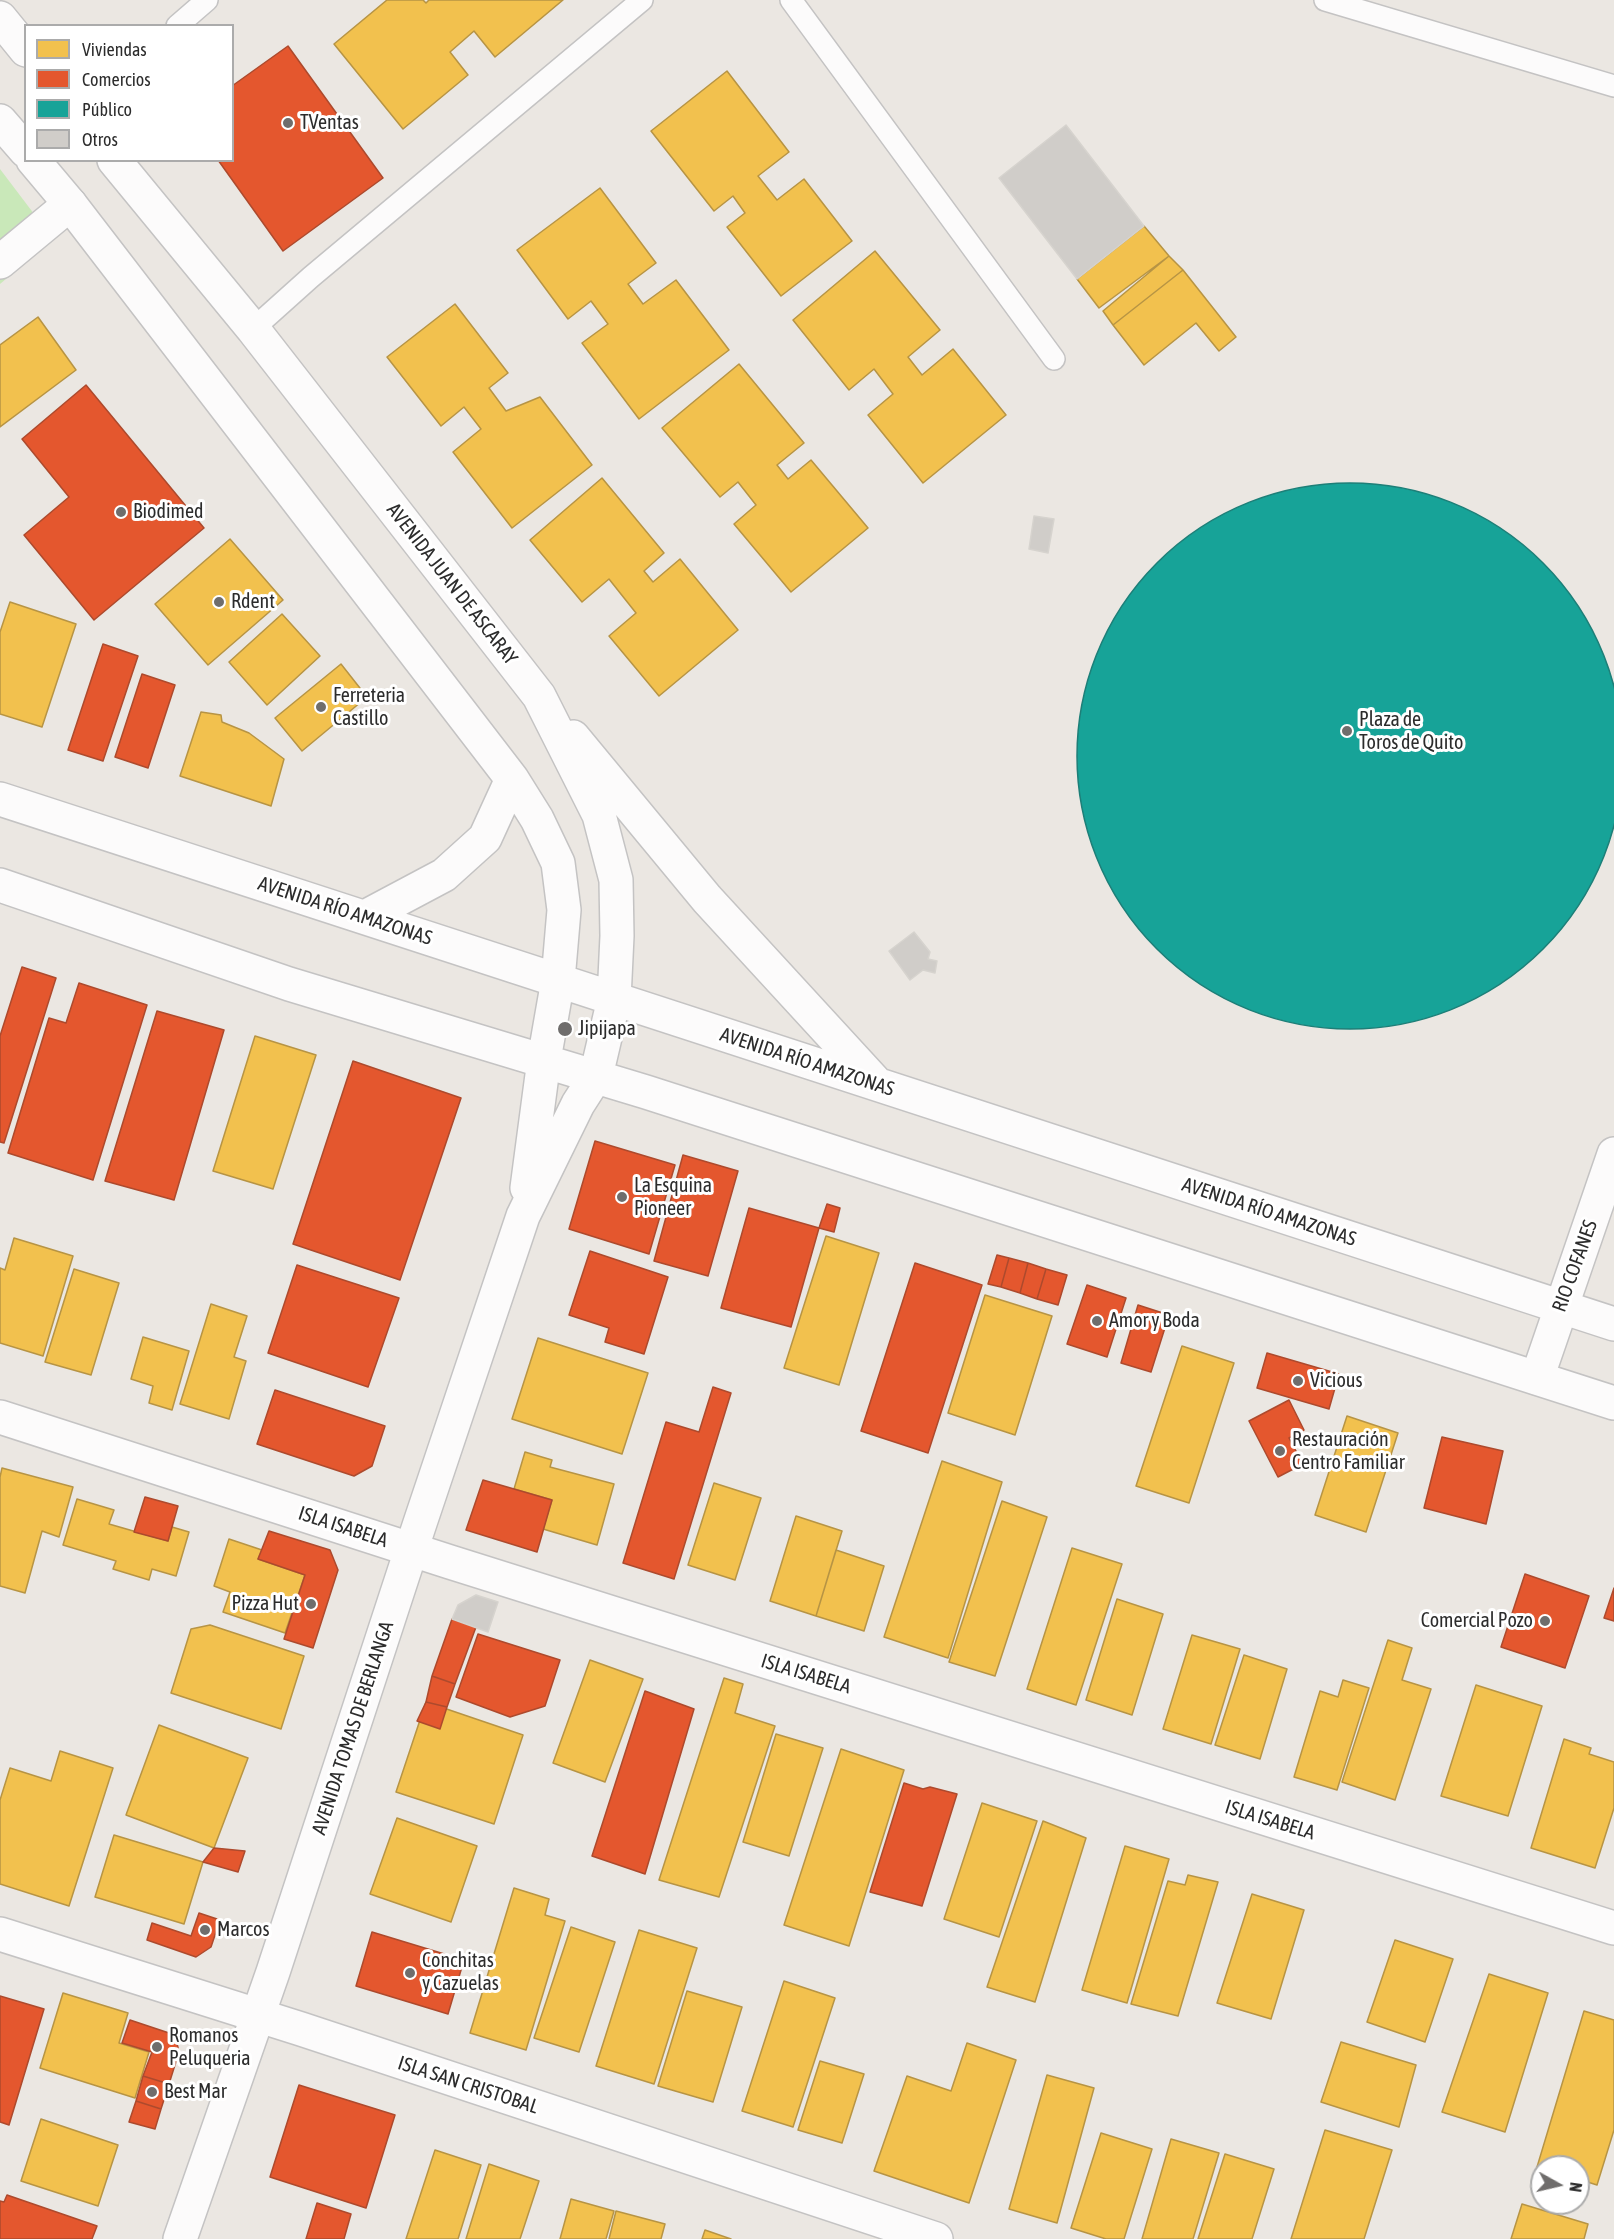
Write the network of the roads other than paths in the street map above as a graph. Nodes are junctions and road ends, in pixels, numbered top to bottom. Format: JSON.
{"nodes":[{"id":1,"x":207,"y":0,"type":"edge"},
{"id":2,"x":642,"y":0,"type":"edge"},
{"id":3,"x":791,"y":0,"type":"edge"},
{"id":4,"x":1325,"y":0,"type":"edge"},
{"id":5,"x":0,"y":18,"type":"edge"},
{"id":6,"x":179,"y":24,"type":"edge"},
{"id":7,"x":24,"y":48,"type":"edge"},
{"id":8,"x":1614,"y":86,"type":"edge"},
{"id":9,"x":0,"y":121,"type":"edge"},
{"id":10,"x":24,"y":149,"type":"edge"},
{"id":11,"x":35,"y":162,"type":"edge"},
{"id":12,"x":116,"y":162,"type":"edge"},
{"id":13,"x":70,"y":204,"type":"junction"},
{"id":14,"x":0,"y":262,"type":"edge"},
{"id":15,"x":253,"y":329,"type":"junction"},
{"id":16,"x":1054,"y":359,"type":"dead end"},
{"id":17,"x":539,"y":696,"type":"junction"},
{"id":18,"x":512,"y":778,"type":"junction"},
{"id":19,"x":0,"y":798,"type":"edge"},
{"id":20,"x":0,"y":885,"type":"edge"},
{"id":21,"x":366,"y":917,"type":"junction"},
{"id":22,"x":558,"y":981,"type":"junction"},
{"id":23,"x":614,"y":999,"type":"junction"},
{"id":24,"x":544,"y":1060,"type":"junction"},
{"id":25,"x":596,"y":1076,"type":"junction"},
{"id":26,"x":879,"y":1085,"type":"junction"},
{"id":27,"x":1614,"y":1154,"type":"edge"},
{"id":28,"x":523,"y":1216,"type":"junction"},
{"id":29,"x":1560,"y":1306,"type":"junction"},
{"id":30,"x":1614,"y":1324,"type":"edge"},
{"id":31,"x":1537,"y":1378,"type":"junction"},
{"id":32,"x":1614,"y":1402,"type":"edge"},
{"id":33,"x":0,"y":1417,"type":"edge"},
{"id":34,"x":411,"y":1549,"type":"junction"},
{"id":35,"x":1614,"y":1928,"type":"edge"},
{"id":36,"x":0,"y":1934,"type":"edge"},
{"id":37,"x":257,"y":2016,"type":"junction"},
{"id":38,"x":180,"y":2239,"type":"edge"},
{"id":39,"x":936,"y":2239,"type":"edge"}],
"edges":[{"from":1,"to":6,"type":"lane"},
{"from":2,"to":15,"type":"lane"},
{"from":3,"to":16,"type":"lane"},
{"from":4,"to":8,"type":"lane"},
{"from":5,"to":7,"type":"main road"},
{"from":9,"to":10,"type":"main road"},
{"from":11,"to":13,"type":"main road"},
{"from":12,"to":15,"type":"main road","name":"AVENIDA JUAN DE ASCARAY"},
{"from":13,"to":14,"type":"main road"},
{"from":13,"to":18,"type":"main road"},
{"from":15,"to":17,"type":"main road","name":"AVENIDA JUAN DE ASCARAY"},
{"from":17,"to":23,"type":"main road","name":"AVENIDA JUAN DE ASCARAY"},
{"from":17,"to":26,"type":"main road"},
{"from":18,"to":21,"type":"main road"},
{"from":18,"to":22,"type":"main road"},
{"from":19,"to":21,"type":"main road","name":"AVENIDA RÍO AMAZONAS"},
{"from":20,"to":24,"type":"main road"},
{"from":21,"to":22,"type":"main road","name":"AVENIDA RÍO AMAZONAS"},
{"from":22,"to":23,"type":"main road","name":"AVENIDA RÍO AMAZONAS"},
{"from":22,"to":24,"type":"main road"},
{"from":23,"to":25,"type":"main road","name":"AVENIDA JUAN DE ASCARAY"},
{"from":23,"to":26,"type":"main road","name":"AVENIDA RÍO AMAZONAS"},
{"from":24,"to":25,"type":"main road"},
{"from":24,"to":28,"type":"main road","name":"AVENIDA TOMAS DE BERLANGA"},
{"from":25,"to":28,"type":"main road","name":"AVENIDA TOMAS DE BERLANGA"},
{"from":25,"to":31,"type":"main road"},
{"from":26,"to":29,"type":"main road","name":"AVENIDA RÍO AMAZONAS"},
{"from":27,"to":29,"type":"main road","name":"RIO COFANES"},
{"from":28,"to":34,"type":"main road","name":"AVENIDA TOMAS DE BERLANGA"},
{"from":29,"to":30,"type":"main road","name":"AVENIDA RÍO AMAZONAS"},
{"from":29,"to":31,"type":"main road","name":"RIO COFANES"},
{"from":31,"to":32,"type":"main road"},
{"from":33,"to":34,"type":"main road","name":"ISLA ISABELA"},
{"from":34,"to":35,"type":"main road","name":"ISLA ISABELA"},
{"from":34,"to":37,"type":"main road","name":"AVENIDA TOMAS DE BERLANGA"},
{"from":36,"to":37,"type":"main road","name":"ISLA SAN CRISTOBAL"},
{"from":37,"to":38,"type":"main road","name":"AVENIDA TOMAS DE BERLANGA"},
{"from":37,"to":39,"type":"main road","name":"ISLA SAN CRISTOBAL"}]}
